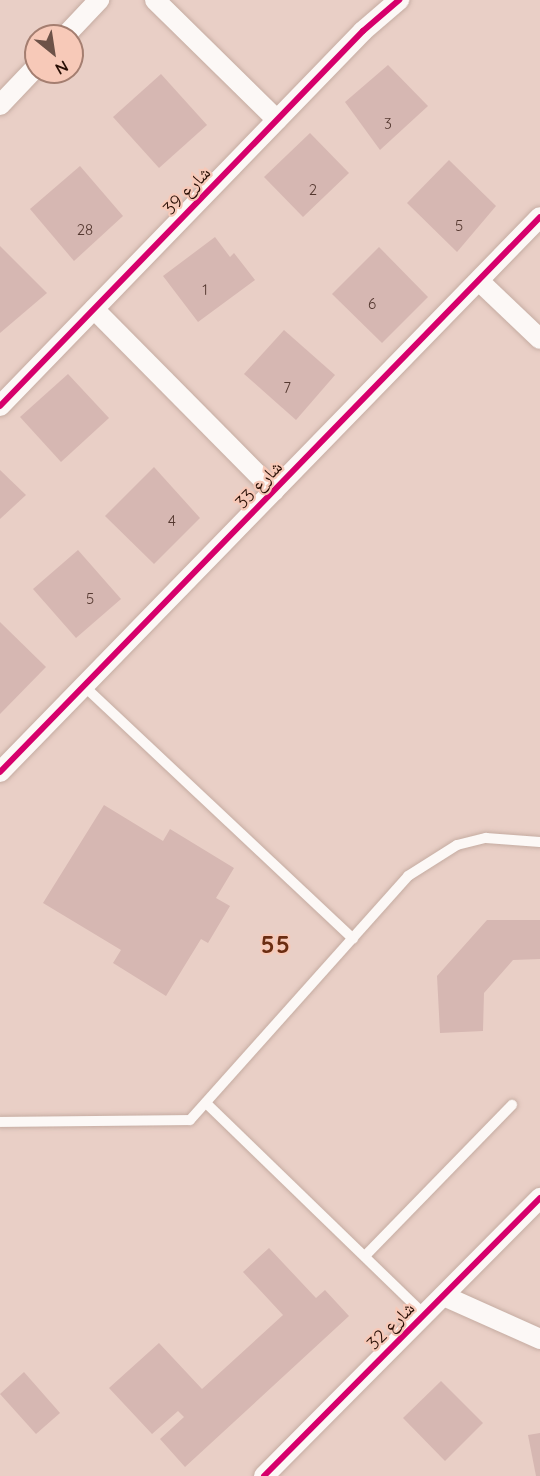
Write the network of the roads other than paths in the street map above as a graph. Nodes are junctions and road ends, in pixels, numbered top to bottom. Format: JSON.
{"nodes":[{"id":1,"x":99,"y":0,"type":"edge"},
{"id":2,"x":155,"y":0,"type":"edge"},
{"id":3,"x":399,"y":0,"type":"edge"},
{"id":4,"x":76,"y":24,"type":"edge"},
{"id":5,"x":24,"y":80,"type":"edge"},
{"id":6,"x":0,"y":105,"type":"edge"},
{"id":7,"x":277,"y":120,"type":"junction"},
{"id":8,"x":540,"y":218,"type":"edge"},
{"id":9,"x":479,"y":281,"type":"junction"},
{"id":10,"x":94,"y":309,"type":"junction"},
{"id":11,"x":540,"y":339,"type":"edge"},
{"id":12,"x":0,"y":406,"type":"edge"},
{"id":13,"x":274,"y":491,"type":"junction"},
{"id":14,"x":84,"y":686,"type":"junction"},
{"id":15,"x":0,"y":772,"type":"edge"},
{"id":16,"x":540,"y":842,"type":"edge"},
{"id":17,"x":353,"y":939,"type":"junction"},
{"id":18,"x":206,"y":1104,"type":"junction"},
{"id":19,"x":512,"y":1105,"type":"dead end"},
{"id":20,"x":0,"y":1122,"type":"edge"},
{"id":21,"x":540,"y":1198,"type":"edge"},
{"id":22,"x":365,"y":1256,"type":"junction"},
{"id":23,"x":444,"y":1296,"type":"junction"},
{"id":24,"x":424,"y":1314,"type":"junction"},
{"id":25,"x":540,"y":1339,"type":"edge"},
{"id":26,"x":264,"y":1476,"type":"edge"}],
"edges":[{"from":1,"to":4,"type":"street"},
{"from":2,"to":7,"type":"street"},
{"from":3,"to":7,"type":"street","name":"شارع 39"},
{"from":5,"to":6,"type":"street"},
{"from":7,"to":10,"type":"street","name":"شارع 39"},
{"from":8,"to":9,"type":"street","name":"شارع 33"},
{"from":9,"to":11,"type":"street"},
{"from":9,"to":13,"type":"street","name":"شارع 33"},
{"from":10,"to":12,"type":"street","name":"شارع 39"},
{"from":10,"to":13,"type":"street"},
{"from":13,"to":14,"type":"street","name":"شارع 33"},
{"from":14,"to":15,"type":"street","name":"شارع 33"},
{"from":14,"to":17,"type":"lane"},
{"from":16,"to":17,"type":"lane"},
{"from":17,"to":18,"type":"lane"},
{"from":18,"to":20,"type":"lane"},
{"from":18,"to":22,"type":"lane"},
{"from":19,"to":22,"type":"lane"},
{"from":21,"to":23,"type":"street","name":"شارع 32"},
{"from":22,"to":24,"type":"lane"},
{"from":23,"to":24,"type":"street","name":"شارع 32"},
{"from":23,"to":25,"type":"street"},
{"from":24,"to":26,"type":"street","name":"شارع 32"}]}
